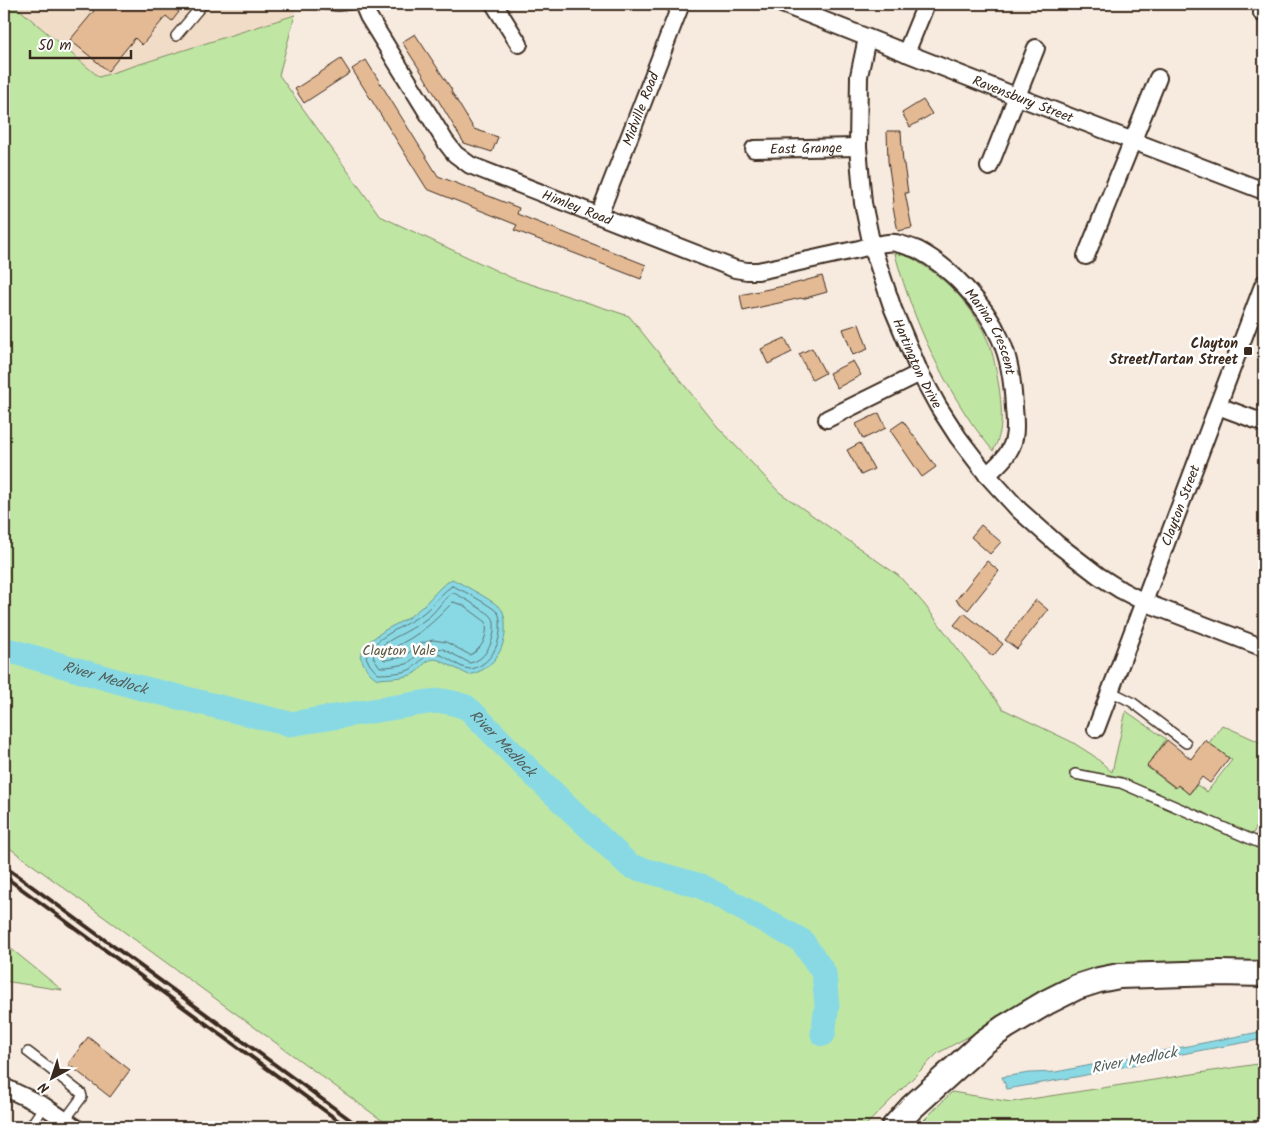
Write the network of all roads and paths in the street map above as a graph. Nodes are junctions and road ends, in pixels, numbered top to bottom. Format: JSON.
{"nodes":[{"id":1,"x":203,"y":4,"type":"edge"},
{"id":2,"x":320,"y":4,"type":"edge"},
{"id":3,"x":353,"y":4,"type":"edge"},
{"id":4,"x":364,"y":4,"type":"edge"},
{"id":5,"x":494,"y":4,"type":"edge"},
{"id":6,"x":681,"y":4,"type":"edge"},
{"id":7,"x":782,"y":4,"type":"edge"},
{"id":8,"x":926,"y":4,"type":"edge"},
{"id":9,"x":820,"y":11,"type":"edge"},
{"id":10,"x":176,"y":36,"type":"dead end"},
{"id":11,"x":867,"y":38,"type":"junction"},
{"id":12,"x":519,"y":44,"type":"dead end"},
{"id":13,"x":1036,"y":48,"type":"dead end"},
{"id":14,"x":906,"y":53,"type":"junction"},
{"id":15,"x":1158,"y":78,"type":"dead end"},
{"id":16,"x":1018,"y":97,"type":"junction"},
{"id":17,"x":1132,"y":141,"type":"junction"},
{"id":18,"x":858,"y":147,"type":"junction"},
{"id":19,"x":754,"y":149,"type":"dead end"},
{"id":20,"x":990,"y":167,"type":"dead end"},
{"id":21,"x":1264,"y":191,"type":"edge"},
{"id":22,"x":599,"y":215,"type":"junction"},
{"id":23,"x":872,"y":246,"type":"junction"},
{"id":24,"x":1086,"y":256,"type":"dead end"},
{"id":25,"x":1264,"y":283,"type":"edge"},
{"id":26,"x":920,"y":373,"type":"junction"},
{"id":27,"x":1218,"y":406,"type":"junction"},
{"id":28,"x":827,"y":419,"type":"dead end"},
{"id":29,"x":1264,"y":423,"type":"edge"},
{"id":30,"x":987,"y":475,"type":"junction"},
{"id":31,"x":1144,"y":602,"type":"junction"},
{"id":32,"x":1264,"y":648,"type":"edge"},
{"id":33,"x":1110,"y":692,"type":"junction"},
{"id":34,"x":1096,"y":729,"type":"dead end"},
{"id":35,"x":1186,"y":743,"type":"dead end"},
{"id":36,"x":1075,"y":774,"type":"dead end"},
{"id":37,"x":1264,"y":845,"type":"edge"},
{"id":38,"x":1264,"y":974,"type":"edge"},
{"id":39,"x":28,"y":1052,"type":"dead end"},
{"id":40,"x":4,"y":1087,"type":"edge"},
{"id":41,"x":44,"y":1106,"type":"junction"},
{"id":42,"x":70,"y":1124,"type":"edge"},
{"id":43,"x":30,"y":1127,"type":"edge"},
{"id":44,"x":894,"y":1127,"type":"edge"}],
"edges":[{"from":1,"to":10,"type":"lane"},
{"from":2,"to":3,"type":"lane"},
{"from":4,"to":22,"type":"street","name":"Himley Road"},
{"from":5,"to":12,"type":"street"},
{"from":6,"to":22,"type":"street","name":"Midville Road"},
{"from":7,"to":9,"type":"street","name":"Ravensbury Street"},
{"from":8,"to":14,"type":"street"},
{"from":9,"to":11,"type":"street","name":"Ravensbury Street"},
{"from":11,"to":14,"type":"street","name":"Ravensbury Street"},
{"from":11,"to":18,"type":"street","name":"Hartington Drive"},
{"from":13,"to":16,"type":"street"},
{"from":14,"to":16,"type":"street","name":"Ravensbury Street"},
{"from":15,"to":17,"type":"street"},
{"from":16,"to":17,"type":"street","name":"Ravensbury Street"},
{"from":16,"to":20,"type":"street"},
{"from":17,"to":21,"type":"street","name":"Ravensbury Street"},
{"from":17,"to":24,"type":"street"},
{"from":18,"to":19,"type":"street","name":"East Grange"},
{"from":18,"to":23,"type":"street","name":"Hartington Drive"},
{"from":22,"to":23,"type":"street","name":"Himley Road"},
{"from":23,"to":26,"type":"street","name":"Hartington Drive"},
{"from":23,"to":30,"type":"street","name":"Marina Crescent"},
{"from":25,"to":27,"type":"street","name":"Clayton Street"},
{"from":26,"to":28,"type":"street"},
{"from":26,"to":30,"type":"street","name":"Hartington Drive"},
{"from":27,"to":29,"type":"street"},
{"from":27,"to":31,"type":"street","name":"Clayton Street"},
{"from":30,"to":31,"type":"street","name":"Hartington Drive"},
{"from":31,"to":32,"type":"street","name":"Hartington Drive"},
{"from":31,"to":33,"type":"street","name":"Clayton Street"},
{"from":33,"to":34,"type":"street","name":"Clayton Street"},
{"from":33,"to":35,"type":"lane"},
{"from":36,"to":37,"type":"lane"},
{"from":38,"to":44,"type":"street"},
{"from":39,"to":42,"type":"lane"},
{"from":40,"to":41,"type":"street"},
{"from":41,"to":42,"type":"street"},
{"from":41,"to":43,"type":"lane"}]}
